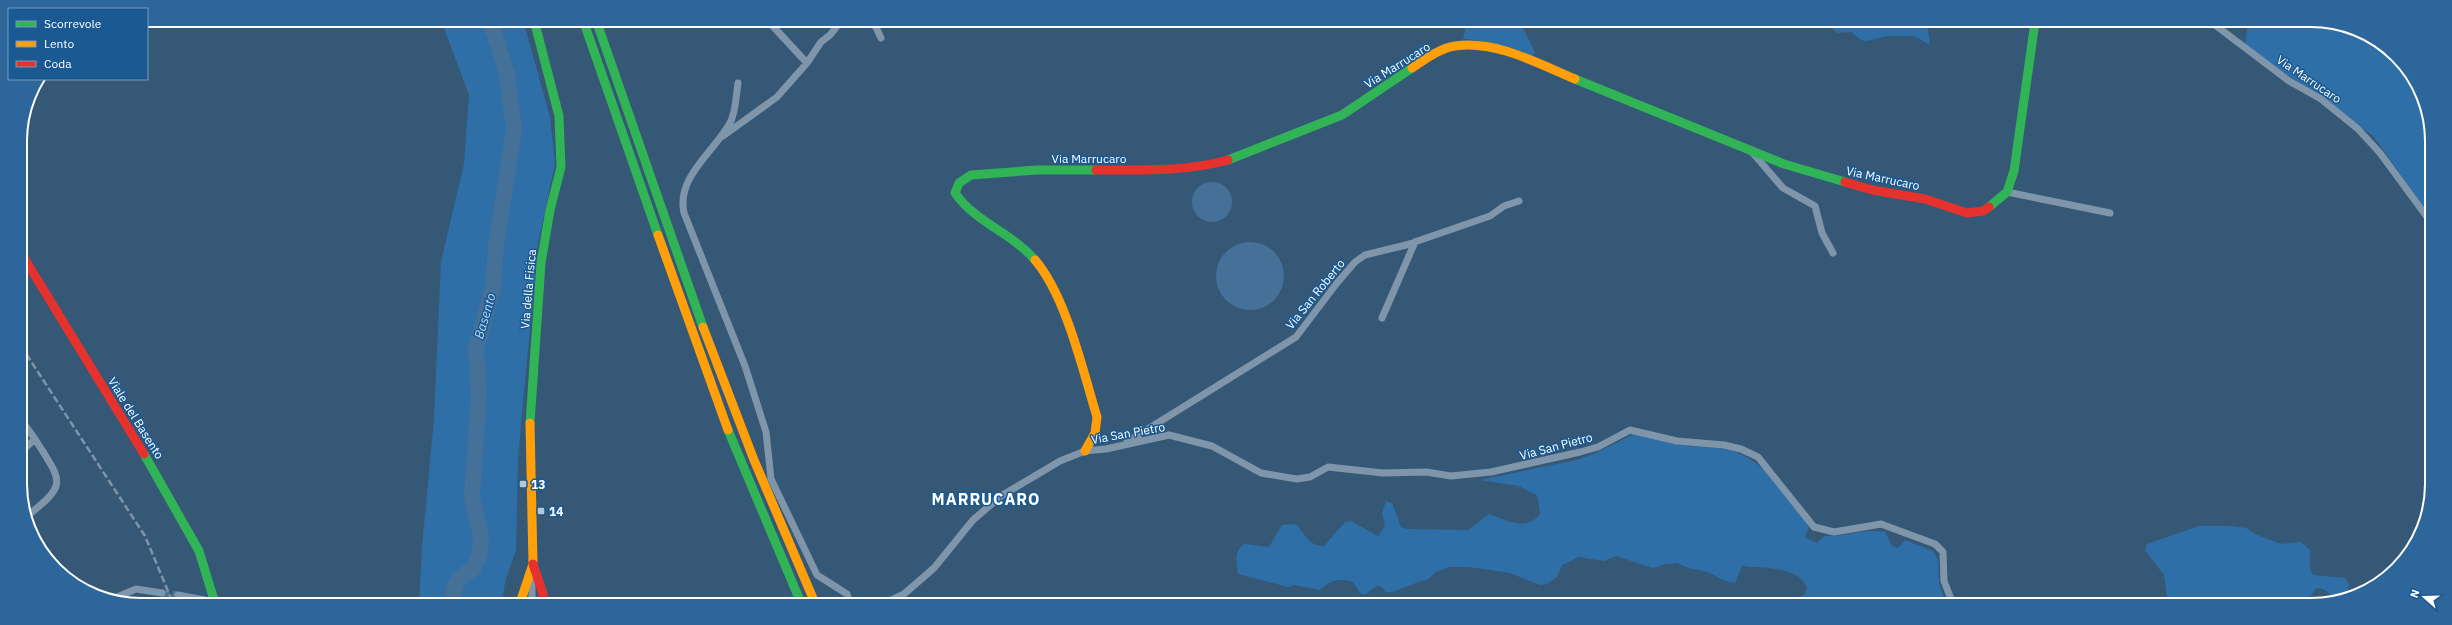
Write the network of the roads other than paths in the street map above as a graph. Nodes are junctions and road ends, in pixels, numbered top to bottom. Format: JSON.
{"nodes":[{"id":1,"x":536,"y":27,"type":"edge"},
{"id":2,"x":585,"y":27,"type":"edge"},
{"id":3,"x":598,"y":27,"type":"edge"},
{"id":4,"x":774,"y":27,"type":"edge"},
{"id":5,"x":836,"y":27,"type":"edge"},
{"id":6,"x":876,"y":27,"type":"edge"},
{"id":7,"x":2034,"y":27,"type":"edge"},
{"id":8,"x":2218,"y":27,"type":"edge"},
{"id":9,"x":881,"y":38,"type":"dead end"},
{"id":10,"x":807,"y":63,"type":"junction"},
{"id":11,"x":738,"y":83,"type":"dead end"},
{"id":12,"x":721,"y":138,"type":"junction"},
{"id":13,"x":1750,"y":151,"type":"junction"},
{"id":14,"x":2007,"y":192,"type":"junction"},
{"id":15,"x":1519,"y":201,"type":"dead end"},
{"id":16,"x":2110,"y":213,"type":"dead end"},
{"id":17,"x":2425,"y":214,"type":"edge"},
{"id":18,"x":1415,"y":242,"type":"junction"},
{"id":19,"x":1833,"y":253,"type":"dead end"},
{"id":20,"x":27,"y":264,"type":"edge"},
{"id":21,"x":1382,"y":318,"type":"dead end"},
{"id":22,"x":27,"y":429,"type":"edge"},
{"id":23,"x":34,"y":439,"type":"junction"},
{"id":24,"x":1122,"y":445,"type":"junction"},
{"id":25,"x":27,"y":446,"type":"edge"},
{"id":26,"x":1085,"y":451,"type":"junction"},
{"id":27,"x":31,"y":513,"type":"edge"},
{"id":28,"x":532,"y":564,"type":"junction"},
{"id":29,"x":162,"y":593,"type":"tunnel mouth"},
{"id":30,"x":178,"y":595,"type":"tunnel mouth"},
{"id":31,"x":119,"y":596,"type":"edge"},
{"id":32,"x":194,"y":598,"type":"edge"},
{"id":33,"x":214,"y":598,"type":"edge"},
{"id":34,"x":522,"y":598,"type":"edge"},
{"id":35,"x":532,"y":598,"type":"edge"},
{"id":36,"x":543,"y":598,"type":"edge"},
{"id":37,"x":799,"y":598,"type":"edge"},
{"id":38,"x":813,"y":598,"type":"edge"},
{"id":39,"x":848,"y":598,"type":"edge"},
{"id":40,"x":896,"y":598,"type":"edge"},
{"id":41,"x":1951,"y":598,"type":"edge"}],
"edges":[{"from":1,"to":28,"type":"main road","name":"Via della Fisica"},
{"from":2,"to":37,"type":"main road"},
{"from":3,"to":38,"type":"main road"},
{"from":4,"to":10,"type":"street"},
{"from":5,"to":10,"type":"street"},
{"from":6,"to":9,"type":"street"},
{"from":7,"to":14,"type":"main road","name":"Via Marrucaro"},
{"from":8,"to":17,"type":"street","name":"Via Marrucaro"},
{"from":10,"to":12,"type":"street"},
{"from":11,"to":12,"type":"street"},
{"from":12,"to":39,"type":"street"},
{"from":13,"to":14,"type":"main road","name":"Via Marrucaro"},
{"from":13,"to":19,"type":"street","name":"Via Marrucaro"},
{"from":13,"to":26,"type":"main road","name":"Via Marrucaro"},
{"from":14,"to":16,"type":"street"},
{"from":15,"to":18,"type":"street","name":"Via San Roberto"},
{"from":18,"to":21,"type":"street"},
{"from":18,"to":24,"type":"street","name":"Via San Roberto"},
{"from":20,"to":33,"type":"main road","name":"Viale del Basento"},
{"from":22,"to":23,"type":"street"},
{"from":23,"to":25,"type":"street"},
{"from":23,"to":27,"type":"street"},
{"from":24,"to":26,"type":"street","name":"Via San Pietro"},
{"from":24,"to":41,"type":"street","name":"Via San Pietro"},
{"from":26,"to":40,"type":"street"},
{"from":28,"to":34,"type":"main road","name":"Via della Fisica"},
{"from":28,"to":35,"type":"street"},
{"from":28,"to":36,"type":"main road","name":"Via della Fisica"},
{"from":29,"to":31,"type":"street"},
{"from":30,"to":32,"type":"street"}]}
